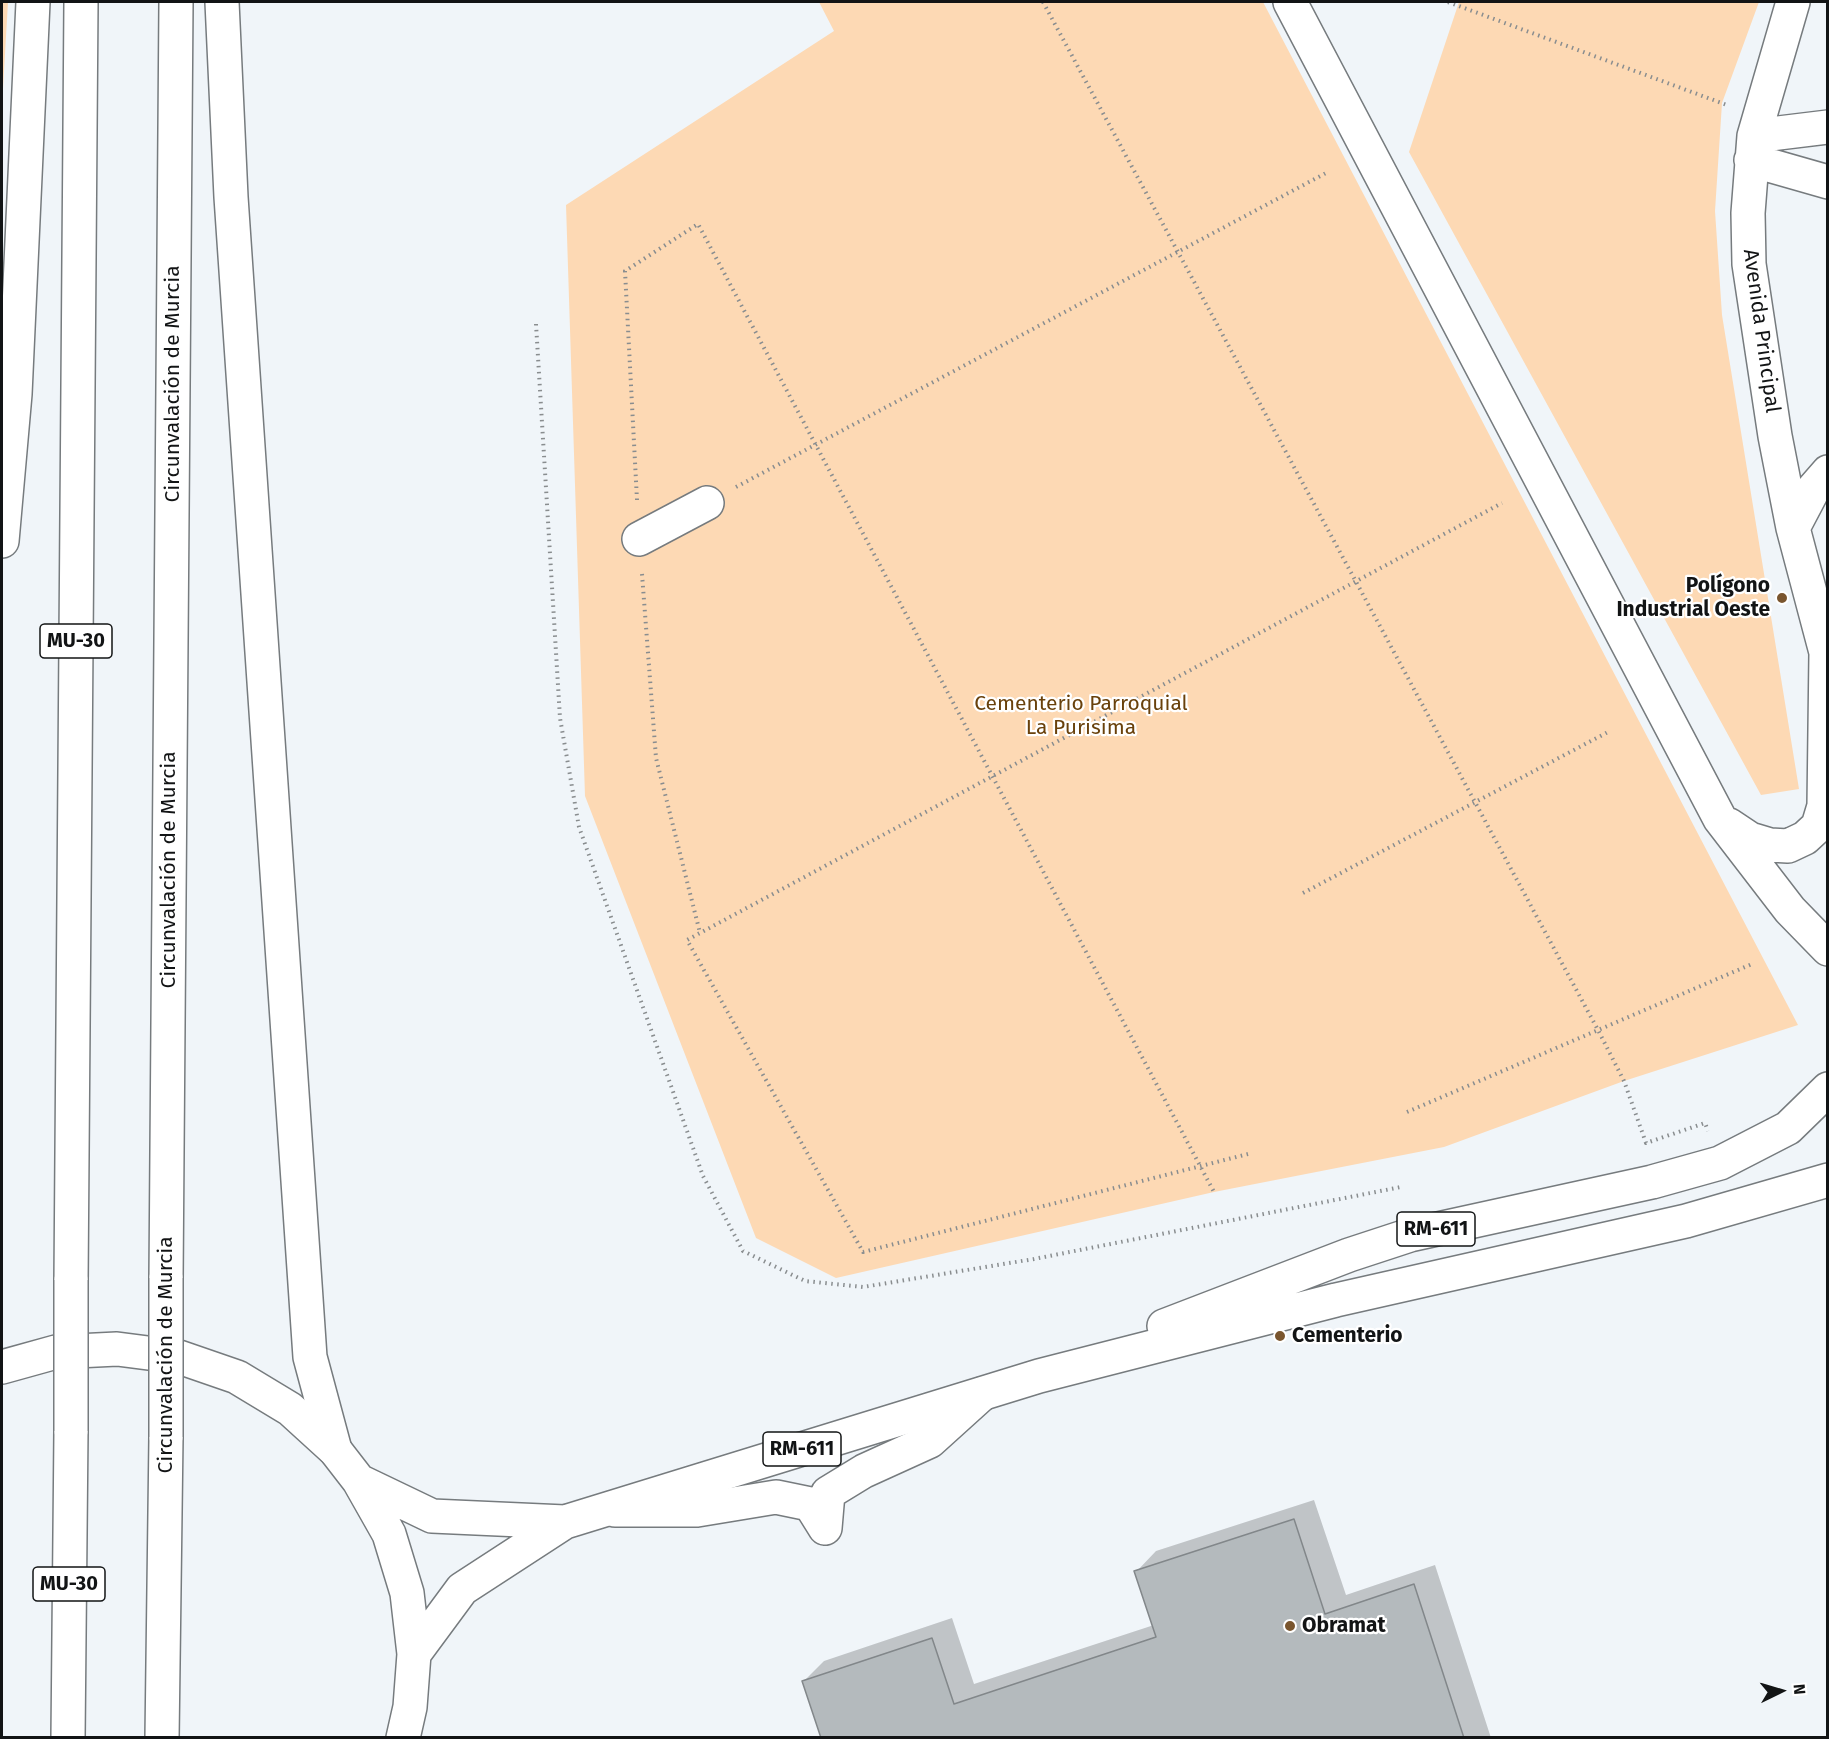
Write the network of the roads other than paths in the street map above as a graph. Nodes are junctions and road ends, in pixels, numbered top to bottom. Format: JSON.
{"nodes":[{"id":1,"x":33,"y":2,"type":"edge"},
{"id":2,"x":81,"y":2,"type":"edge"},
{"id":3,"x":176,"y":2,"type":"edge"},
{"id":4,"x":222,"y":2,"type":"edge"},
{"id":5,"x":1290,"y":2,"type":"edge"},
{"id":6,"x":1793,"y":2,"type":"edge"},
{"id":7,"x":1827,"y":127,"type":"edge"},
{"id":8,"x":1754,"y":138,"type":"junction"},
{"id":9,"x":1827,"y":182,"type":"edge"},
{"id":10,"x":1827,"y":471,"type":"edge"},
{"id":11,"x":707,"y":503,"type":"road end"},
{"id":12,"x":1793,"y":528,"type":"junction"},
{"id":13,"x":639,"y":539,"type":"dead end"},
{"id":14,"x":2,"y":541,"type":"edge"},
{"id":15,"x":1827,"y":657,"type":"edge"},
{"id":16,"x":1719,"y":819,"type":"junction"},
{"id":17,"x":1827,"y":949,"type":"edge"},
{"id":18,"x":1827,"y":1089,"type":"edge"},
{"id":19,"x":1827,"y":1180,"type":"edge"},
{"id":20,"x":2,"y":1367,"type":"edge"},
{"id":21,"x":1039,"y":1376,"type":"junction"},
{"id":22,"x":982,"y":1394,"type":"junction"},
{"id":23,"x":335,"y":1450,"type":"junction"},
{"id":24,"x":359,"y":1480,"type":"junction"},
{"id":25,"x":601,"y":1510,"type":"junction"},
{"id":26,"x":565,"y":1522,"type":"junction"},
{"id":27,"x":414,"y":1654,"type":"junction"},
{"id":28,"x":408,"y":1733,"type":"edge"},
{"id":29,"x":68,"y":1737,"type":"edge"},
{"id":30,"x":162,"y":1737,"type":"edge"}],
"edges":[{"from":1,"to":14,"type":"main road"},
{"from":2,"to":29,"type":"main road","number":"MU-30","bridge":true},
{"from":3,"to":30,"type":"main road","name":"Circunvalación de Murcia","bridge":true},
{"from":4,"to":23,"type":"main road"},
{"from":5,"to":16,"type":"main road"},
{"from":6,"to":8,"type":"main road","name":"Avenida Principal"},
{"from":7,"to":8,"type":"main road"},
{"from":8,"to":9,"type":"main road"},
{"from":8,"to":12,"type":"main road","name":"Avenida Principal"},
{"from":10,"to":12,"type":"main road"},
{"from":11,"to":13,"type":"main road"},
{"from":12,"to":15,"type":"main road","name":"Avenida Principal"},
{"from":15,"to":16,"type":"main road","name":"Avenida Principal"},
{"from":16,"to":17,"type":"main road"},
{"from":18,"to":21,"type":"main road","number":"RM-611"},
{"from":19,"to":21,"type":"main road","number":"RM-611"},
{"from":20,"to":23,"type":"main road"},
{"from":21,"to":22,"type":"main road","number":"RM-611"},
{"from":22,"to":25,"type":"main road","number":"RM-611"},
{"from":22,"to":25,"type":"main road"},
{"from":23,"to":24,"type":"main road"},
{"from":24,"to":26,"type":"main road","number":"RM-611"},
{"from":24,"to":27,"type":"main road"},
{"from":25,"to":26,"type":"main road","number":"RM-611"},
{"from":26,"to":27,"type":"main road","number":"RM-611"},
{"from":27,"to":28,"type":"main road"}]}
